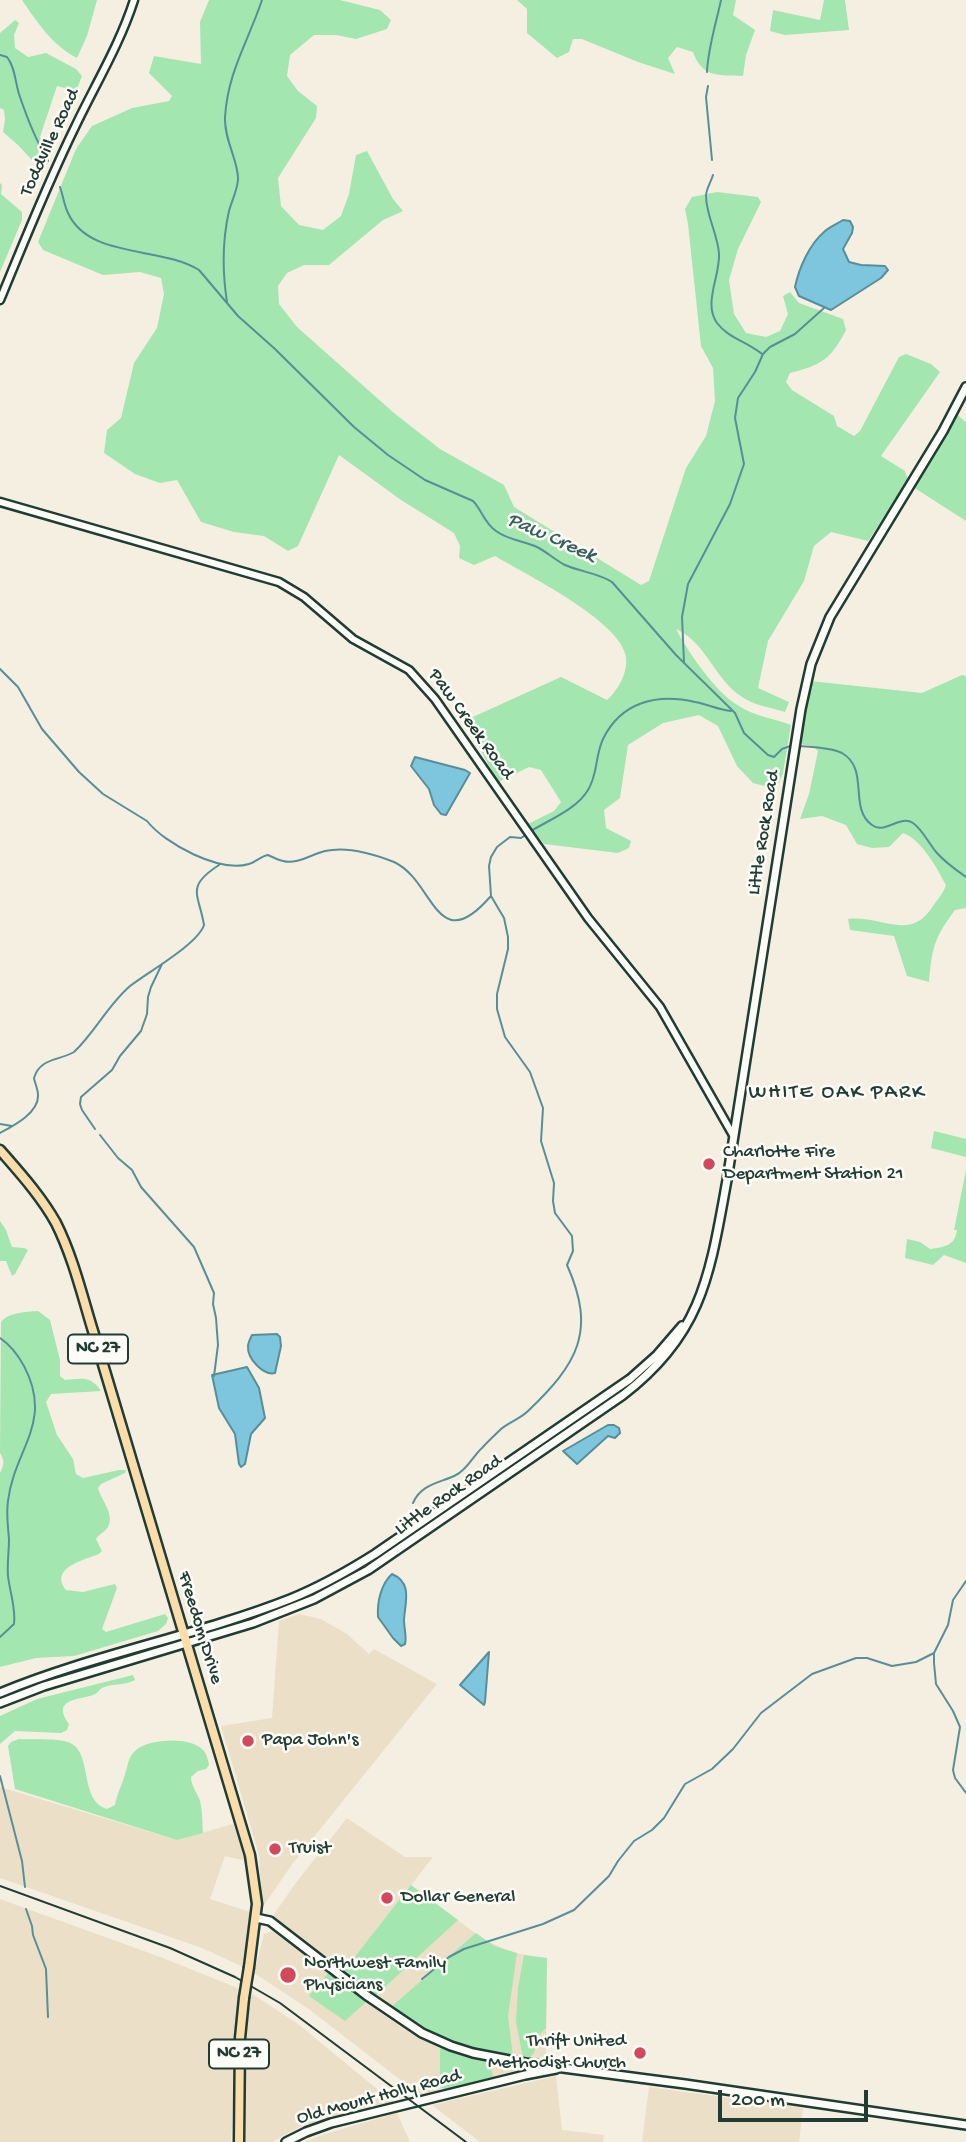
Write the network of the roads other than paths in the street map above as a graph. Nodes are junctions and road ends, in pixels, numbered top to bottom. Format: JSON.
{"nodes":[{"id":1,"x":134,"y":0,"type":"edge"},
{"id":2,"x":0,"y":300,"type":"edge"},
{"id":3,"x":966,"y":387,"type":"edge"},
{"id":4,"x":0,"y":502,"type":"edge"},
{"id":5,"x":733,"y":1135,"type":"junction"},
{"id":6,"x":0,"y":1150,"type":"edge"},
{"id":7,"x":690,"y":1317,"type":"junction"},
{"id":8,"x":184,"y":1633,"type":"junction"},
{"id":9,"x":187,"y":1643,"type":"junction"},
{"id":10,"x":0,"y":1693,"type":"edge"},
{"id":11,"x":0,"y":1703,"type":"edge"},
{"id":12,"x":256,"y":1918,"type":"junction"},
{"id":13,"x":525,"y":2063,"type":"junction"},
{"id":14,"x":564,"y":2069,"type":"junction"},
{"id":15,"x":531,"y":2073,"type":"junction"},
{"id":16,"x":966,"y":2125,"type":"edge"},
{"id":17,"x":239,"y":2142,"type":"edge"},
{"id":18,"x":286,"y":2142,"type":"edge"}],
"edges":[{"from":1,"to":2,"type":"street","name":"Toddville Road"},
{"from":3,"to":5,"type":"main road","name":"Little Rock Road"},
{"from":4,"to":5,"type":"street","name":"Paw Creek Road"},
{"from":5,"to":7,"type":"main road","name":"Little Rock Road"},
{"from":6,"to":8,"type":"main road","name":"Freedom Drive","number":"NC 27"},
{"from":7,"to":8,"type":"main road","name":"Little Rock Road"},
{"from":7,"to":9,"type":"main road","name":"Little Rock Road"},
{"from":8,"to":9,"type":"main road","name":"Freedom Drive","number":"NC 27"},
{"from":8,"to":10,"type":"main road","name":"Little Rock Road"},
{"from":9,"to":11,"type":"main road","name":"Little Rock Road"},
{"from":9,"to":12,"type":"main road","name":"Freedom Drive","number":"NC 27"},
{"from":12,"to":13,"type":"main road"},
{"from":12,"to":17,"type":"main road","name":"Freedom Drive","number":"NC 27","bridge":true},
{"from":13,"to":14,"type":"main road"},
{"from":13,"to":15,"type":"main road"},
{"from":14,"to":15,"type":"main road","name":"Old Mount Holly Road"},
{"from":14,"to":16,"type":"main road"},
{"from":15,"to":18,"type":"main road","name":"Old Mount Holly Road"}]}
